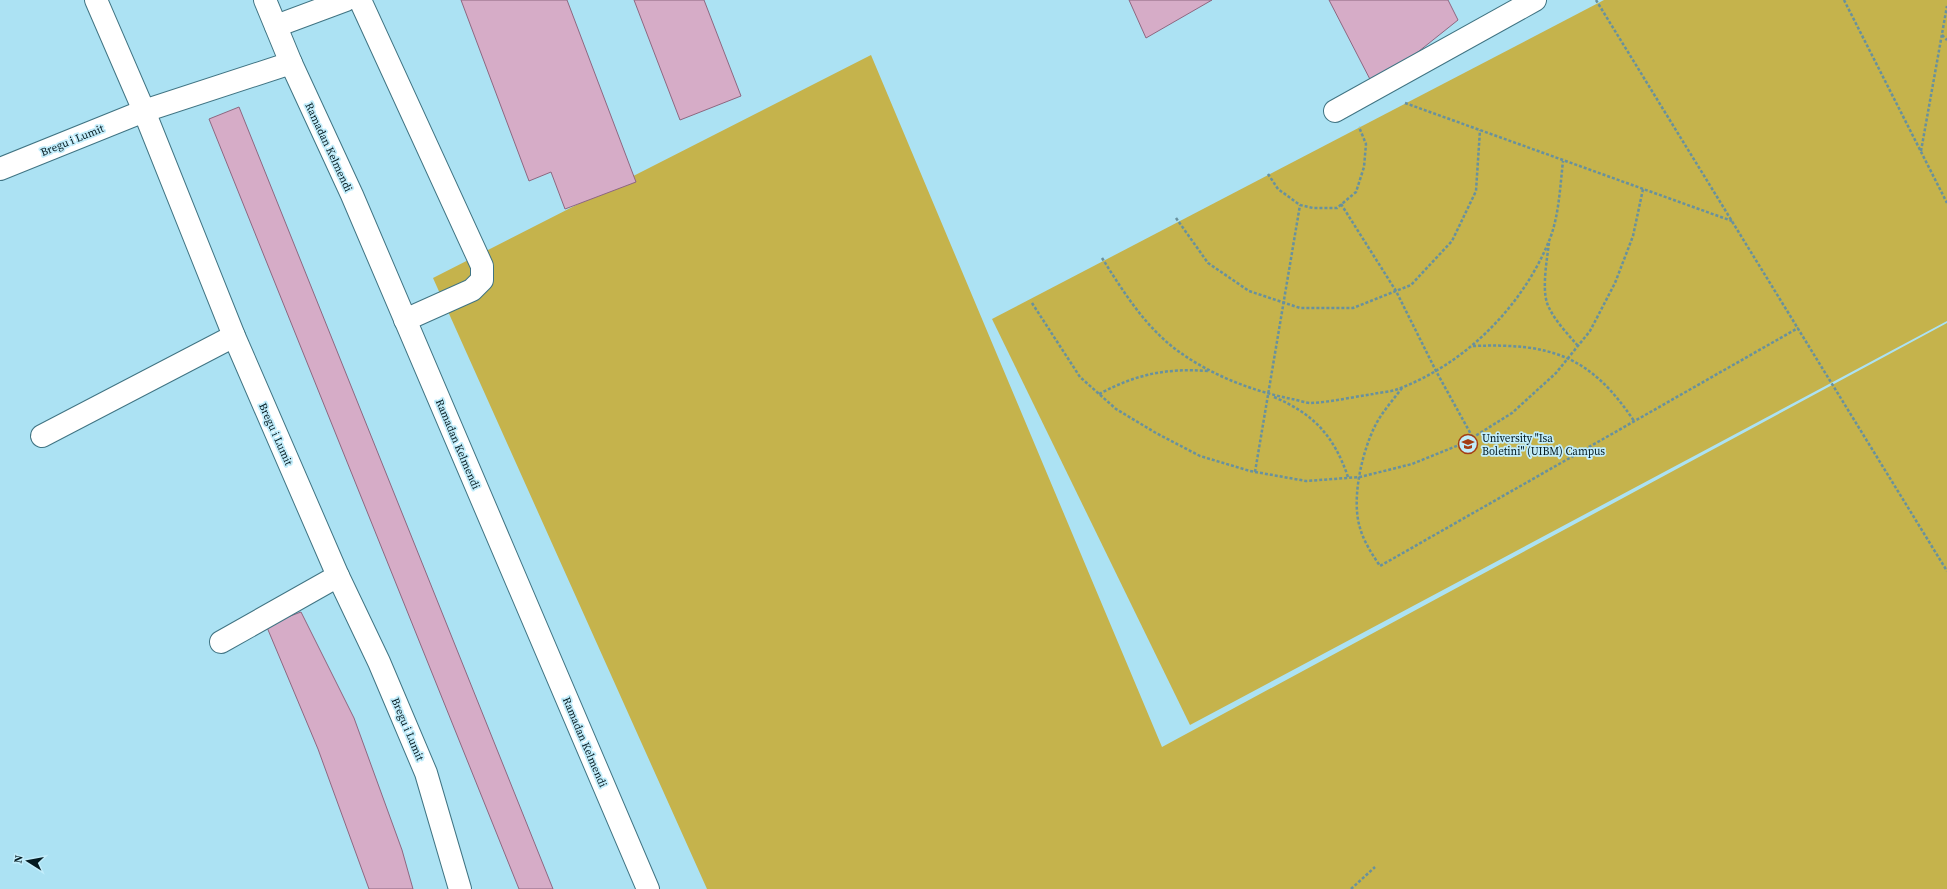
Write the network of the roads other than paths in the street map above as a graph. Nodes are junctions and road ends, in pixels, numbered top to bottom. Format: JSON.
{"nodes":[{"id":1,"x":96,"y":0,"type":"edge"},
{"id":2,"x":265,"y":0,"type":"edge"},
{"id":3,"x":346,"y":0,"type":"edge"},
{"id":4,"x":360,"y":0,"type":"edge"},
{"id":5,"x":1535,"y":0,"type":"edge"},
{"id":6,"x":276,"y":26,"type":"junction"},
{"id":7,"x":291,"y":63,"type":"junction"},
{"id":8,"x":144,"y":111,"type":"junction"},
{"id":9,"x":1335,"y":111,"type":"dead end"},
{"id":10,"x":0,"y":169,"type":"edge"},
{"id":11,"x":405,"y":320,"type":"junction"},
{"id":12,"x":234,"y":336,"type":"junction"},
{"id":13,"x":42,"y":436,"type":"dead end"},
{"id":14,"x":338,"y":576,"type":"junction"},
{"id":15,"x":221,"y":642,"type":"dead end"},
{"id":16,"x":460,"y":889,"type":"edge"},
{"id":17,"x":648,"y":889,"type":"edge"}],
"edges":[{"from":1,"to":8,"type":"street","name":"Bregu i Lumit"},
{"from":2,"to":6,"type":"street","name":"Ramadan Kelmendi"},
{"from":3,"to":6,"type":"street"},
{"from":4,"to":11,"type":"street"},
{"from":5,"to":9,"type":"street"},
{"from":6,"to":7,"type":"street","name":"Ramadan Kelmendi"},
{"from":7,"to":8,"type":"street","name":"Bregu i Lumit"},
{"from":7,"to":11,"type":"street","name":"Ramadan Kelmendi"},
{"from":8,"to":10,"type":"street","name":"Bregu i Lumit"},
{"from":8,"to":12,"type":"street","name":"Bregu i Lumit"},
{"from":11,"to":17,"type":"street","name":"Ramadan Kelmendi"},
{"from":12,"to":13,"type":"street"},
{"from":12,"to":14,"type":"street","name":"Bregu i Lumit"},
{"from":14,"to":15,"type":"street"},
{"from":14,"to":16,"type":"street","name":"Bregu i Lumit"}]}
